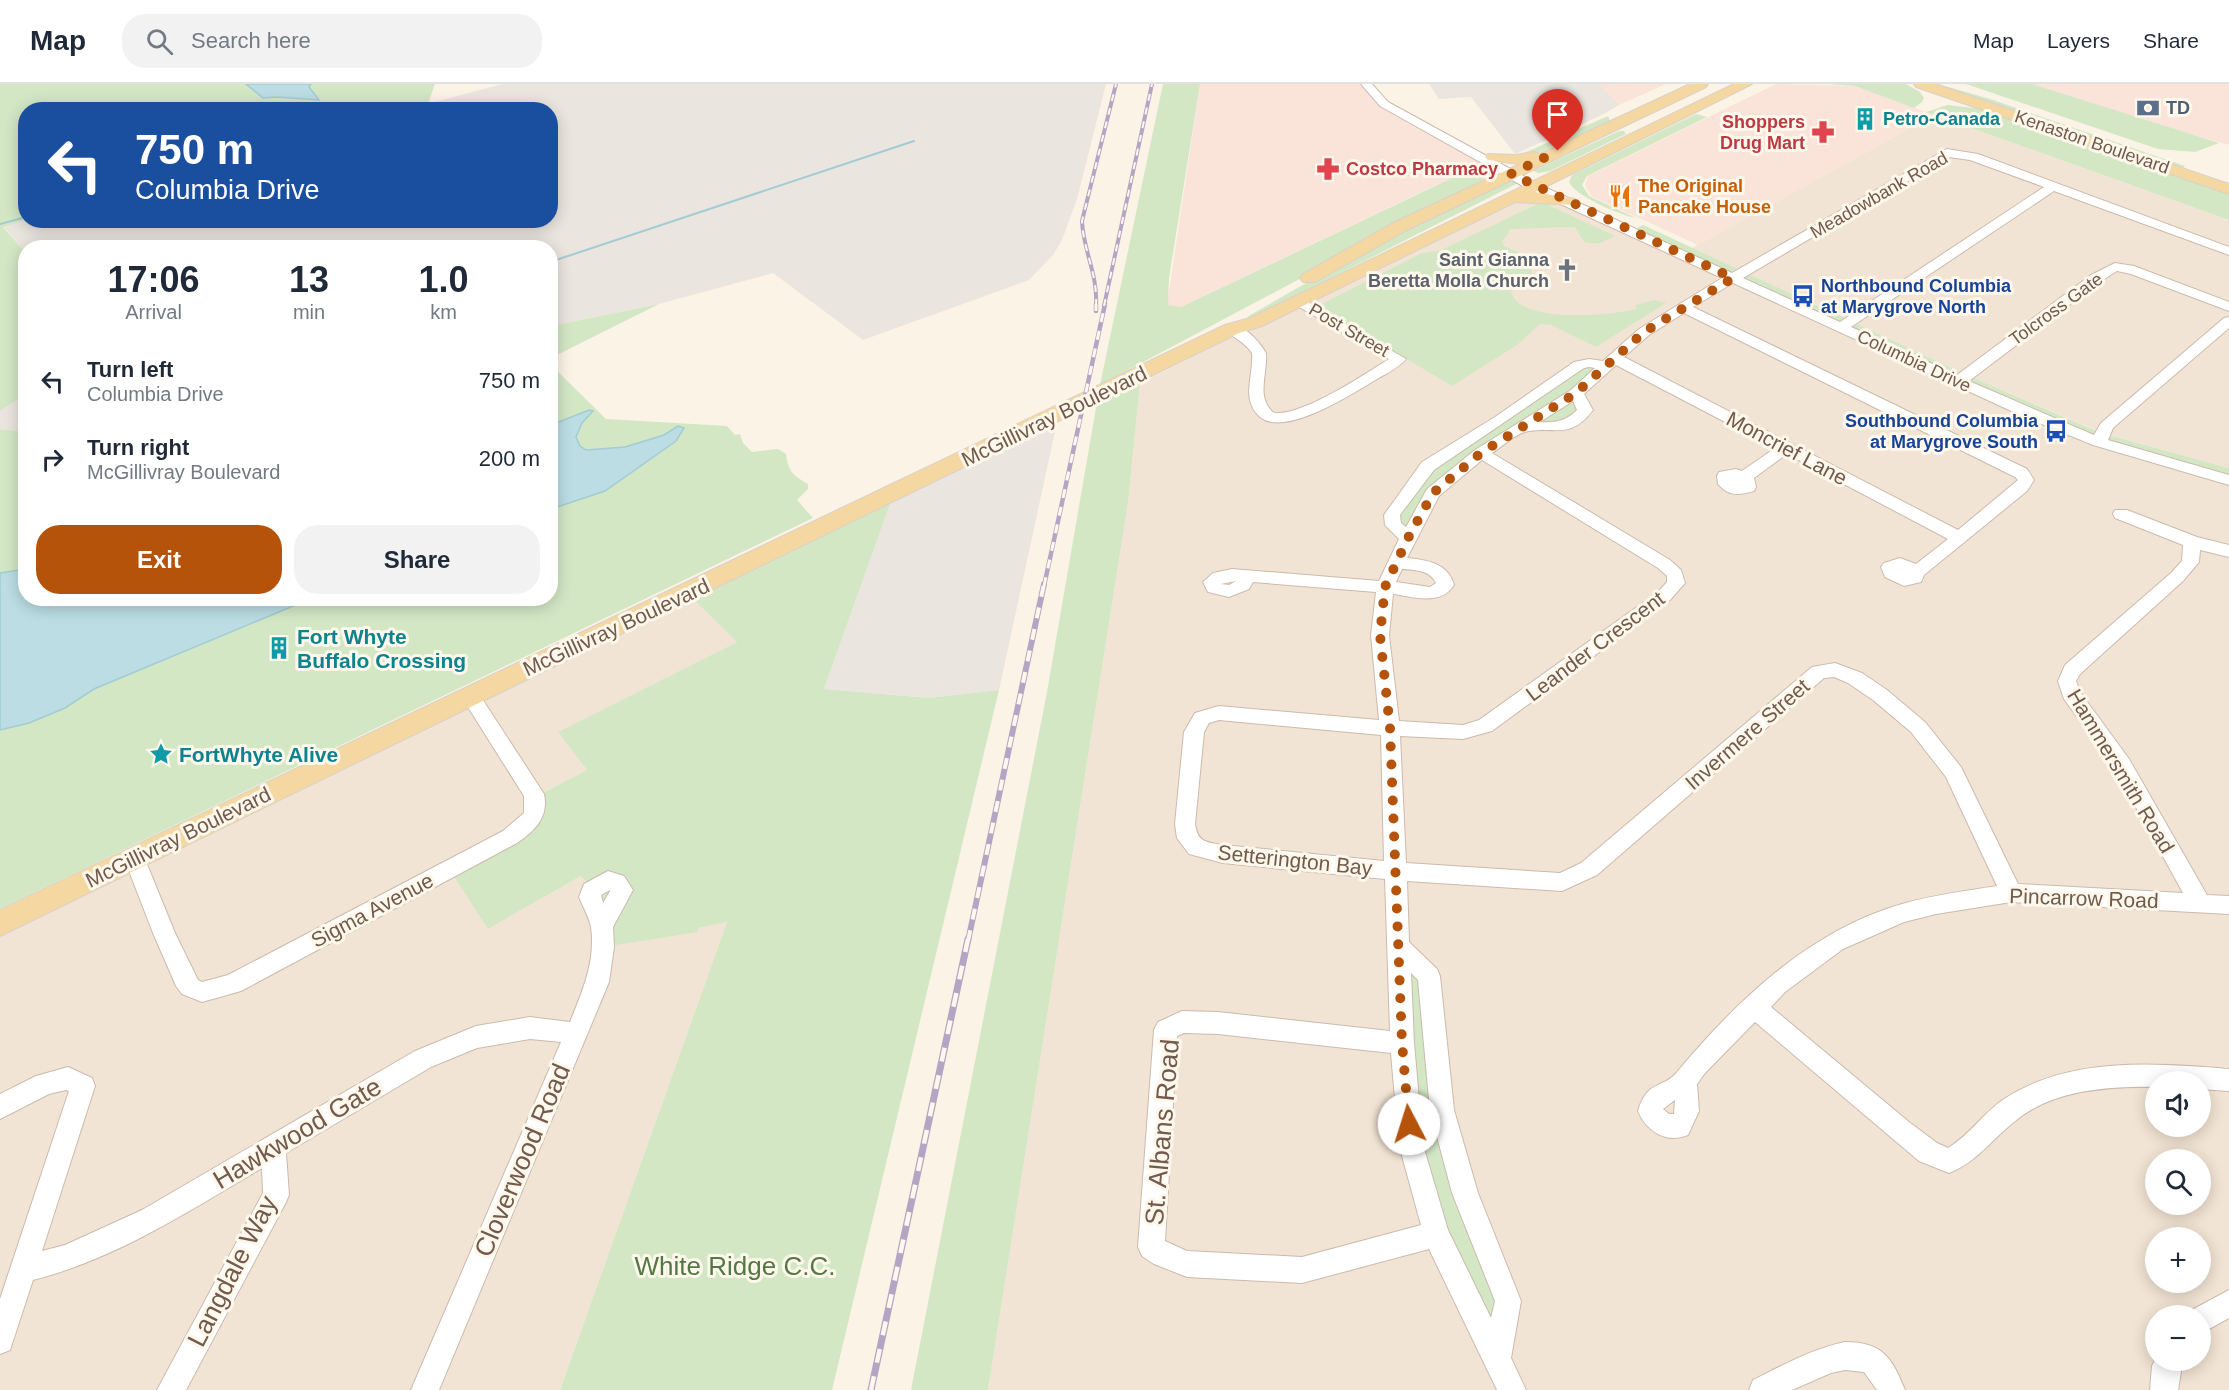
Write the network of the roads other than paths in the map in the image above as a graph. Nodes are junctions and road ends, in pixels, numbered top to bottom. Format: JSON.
{"nodes":[{"id":1,"x":1366,"y":84,"type":"edge"},
{"id":2,"x":1701,"y":84,"type":"edge"},
{"id":3,"x":1745,"y":84,"type":"edge"},
{"id":4,"x":1921,"y":84,"type":"edge"},
{"id":5,"x":1953,"y":84,"type":"edge"},
{"id":6,"x":1558,"y":151,"type":"junction"},
{"id":7,"x":1484,"y":157,"type":"junction"},
{"id":8,"x":1576,"y":166,"type":"junction"},
{"id":9,"x":1515,"y":172,"type":"junction"},
{"id":10,"x":2229,"y":177,"type":"edge"},
{"id":11,"x":1489,"y":184,"type":"junction"},
{"id":12,"x":1540,"y":184,"type":"junction"},
{"id":13,"x":2052,"y":187,"type":"junction"},
{"id":14,"x":2229,"y":189,"type":"edge"},
{"id":15,"x":1506,"y":199,"type":"junction"},
{"id":16,"x":1575,"y":200,"type":"junction"},
{"id":17,"x":2229,"y":251,"type":"edge"},
{"id":18,"x":1739,"y":275,"type":"junction"},
{"id":19,"x":1299,"y":301,"type":"junction"},
{"id":20,"x":1683,"y":307,"type":"junction"},
{"id":21,"x":2229,"y":307,"type":"edge"},
{"id":22,"x":2229,"y":321,"type":"edge"},
{"id":23,"x":1846,"y":324,"type":"junction"},
{"id":24,"x":1232,"y":329,"type":"junction"},
{"id":25,"x":1610,"y":362,"type":"junction"},
{"id":26,"x":1962,"y":378,"type":"junction"},
{"id":27,"x":2100,"y":437,"type":"junction"},
{"id":28,"x":1786,"y":448,"type":"junction"},
{"id":29,"x":1481,"y":453,"type":"junction"},
{"id":30,"x":2229,"y":468,"type":"edge"},
{"id":31,"x":1744,"y":477,"type":"dead end"},
{"id":32,"x":2229,"y":480,"type":"edge"},
{"id":33,"x":2121,"y":514,"type":"dead end"},
{"id":34,"x":1408,"y":538,"type":"junction"},
{"id":35,"x":1960,"y":538,"type":"junction"},
{"id":36,"x":2192,"y":542,"type":"junction"},
{"id":37,"x":2229,"y":551,"type":"edge"},
{"id":38,"x":1396,"y":562,"type":"junction"},
{"id":39,"x":1914,"y":572,"type":"dead end"},
{"id":40,"x":1246,"y":576,"type":"dead end"},
{"id":41,"x":1385,"y":587,"type":"junction"},
{"id":42,"x":470,"y":696,"type":"junction"},
{"id":43,"x":1390,"y":728,"type":"junction"},
{"id":44,"x":135,"y":858,"type":"junction"},
{"id":45,"x":1396,"y":871,"type":"junction"},
{"id":46,"x":2011,"y":893,"type":"junction"},
{"id":47,"x":2200,"y":903,"type":"junction"},
{"id":48,"x":2229,"y":905,"type":"edge"},
{"id":49,"x":0,"y":924,"type":"edge"},
{"id":50,"x":602,"y":926,"type":"dead end"},
{"id":51,"x":1399,"y":947,"type":"junction"},
{"id":52,"x":1755,"y":1008,"type":"junction"},
{"id":53,"x":575,"y":1034,"type":"junction"},
{"id":54,"x":1402,"y":1043,"type":"junction"},
{"id":55,"x":2229,"y":1080,"type":"edge"},
{"id":56,"x":1685,"y":1082,"type":"dead end"},
{"id":57,"x":0,"y":1107,"type":"edge"},
{"id":58,"x":273,"y":1148,"type":"junction"},
{"id":59,"x":1436,"y":1234,"type":"junction"},
{"id":60,"x":26,"y":1268,"type":"junction"},
{"id":61,"x":2229,"y":1303,"type":"edge"},
{"id":62,"x":2211,"y":1314,"type":"edge"},
{"id":63,"x":0,"y":1340,"type":"edge"},
{"id":64,"x":1497,"y":1360,"type":"junction"},
{"id":65,"x":2166,"y":1371,"type":"edge"},
{"id":66,"x":171,"y":1390,"type":"edge"},
{"id":67,"x":425,"y":1390,"type":"edge"},
{"id":68,"x":1512,"y":1390,"type":"edge"},
{"id":69,"x":1762,"y":1390,"type":"edge"},
{"id":70,"x":1891,"y":1390,"type":"edge"},
{"id":71,"x":2164,"y":1390,"type":"edge"}],
"edges":[{"from":1,"to":7,"type":"street","name":"Columbia Drive"},
{"from":2,"to":6,"type":"main road","name":"McGillivray Boulevard"},
{"from":3,"to":8,"type":"main road","name":"McGillivray Boulevard"},
{"from":4,"to":14,"type":"main road","name":"Kenaston Boulevard"},
{"from":5,"to":10,"type":"main road","name":"Kenaston Boulevard"},
{"from":6,"to":7,"type":"main road"},
{"from":6,"to":9,"type":"main road","name":"McGillivray Boulevard"},
{"from":7,"to":9,"type":"street","name":"Columbia Drive"},
{"from":7,"to":11,"type":"main road"},
{"from":8,"to":12,"type":"main road","name":"McGillivray Boulevard"},
{"from":8,"to":16,"type":"main road"},
{"from":9,"to":11,"type":"main road","name":"McGillivray Boulevard"},
{"from":9,"to":12,"type":"street","name":"Columbia Drive"},
{"from":11,"to":24,"type":"main road","name":"McGillivray Boulevard"},
{"from":12,"to":15,"type":"main road","name":"McGillivray Boulevard"},
{"from":12,"to":16,"type":"street","name":"Columbia Drive"},
{"from":13,"to":17,"type":"street","name":"Meadowbank Road"},
{"from":13,"to":18,"type":"street","name":"Meadowbank Road"},
{"from":13,"to":23,"type":"street"},
{"from":15,"to":16,"type":"main road"},
{"from":15,"to":19,"type":"main road","name":"McGillivray Boulevard"},
{"from":16,"to":18,"type":"street","name":"Columbia Drive"},
{"from":18,"to":20,"type":"street","name":"Meadowbank Road"},
{"from":18,"to":23,"type":"street","name":"Columbia Drive"},
{"from":19,"to":24,"type":"main road","name":"McGillivray Boulevard"},
{"from":19,"to":24,"type":"street","name":"Post Street"},
{"from":20,"to":25,"type":"street","name":"Meadowbank Road"},
{"from":20,"to":35,"type":"street"},
{"from":21,"to":26,"type":"street","name":"Tolcross Gate"},
{"from":22,"to":27,"type":"street"},
{"from":23,"to":26,"type":"street","name":"Columbia Drive"},
{"from":24,"to":42,"type":"main road","name":"McGillivray Boulevard"},
{"from":25,"to":28,"type":"street","name":"Moncrief Lane"},
{"from":25,"to":29,"type":"street","name":"Meadowbank Road"},
{"from":25,"to":34,"type":"street"},
{"from":26,"to":27,"type":"street","name":"Columbia Drive"},
{"from":27,"to":30,"type":"street","name":"Columbia Drive"},
{"from":27,"to":32,"type":"street","name":"Columbia Drive"},
{"from":28,"to":31,"type":"street"},
{"from":28,"to":35,"type":"street","name":"Moncrief Lane"},
{"from":29,"to":34,"type":"street","name":"Meadowbank Road"},
{"from":29,"to":43,"type":"street","name":"Leander Crescent"},
{"from":33,"to":36,"type":"street"},
{"from":34,"to":38,"type":"street","name":"Meadowbank Road"},
{"from":35,"to":39,"type":"street"},
{"from":36,"to":37,"type":"street"},
{"from":36,"to":47,"type":"street","name":"Hammersmith Road"},
{"from":38,"to":41,"type":"street","name":"Meadowbank Road"},
{"from":38,"to":41,"type":"street"},
{"from":40,"to":41,"type":"street"},
{"from":41,"to":43,"type":"street","name":"Meadowbank Road"},
{"from":42,"to":44,"type":"main road","name":"McGillivray Boulevard"},
{"from":42,"to":44,"type":"street","name":"Sigma Avenue"},
{"from":43,"to":45,"type":"street","name":"Meadowbank Road"},
{"from":43,"to":45,"type":"street","name":"Setterington Bay"},
{"from":44,"to":49,"type":"main road","name":"McGillivray Boulevard"},
{"from":45,"to":46,"type":"street","name":"Invermere Street"},
{"from":45,"to":51,"type":"street","name":"Meadowbank Road"},
{"from":46,"to":47,"type":"street","name":"Pincarrow Road"},
{"from":46,"to":52,"type":"street","name":"Pincarrow Road"},
{"from":47,"to":48,"type":"street","name":"Pincarrow Road"},
{"from":50,"to":53,"type":"street","name":"Cloverwood Road"},
{"from":51,"to":54,"type":"street","name":"Meadowbank Road"},
{"from":51,"to":64,"type":"street"},
{"from":52,"to":55,"type":"street"},
{"from":52,"to":56,"type":"street","name":"Pincarrow Road"},
{"from":53,"to":58,"type":"street","name":"Hawkwood Gate"},
{"from":53,"to":67,"type":"street","name":"Cloverwood Road"},
{"from":54,"to":59,"type":"street","name":"Meadowbank Road"},
{"from":54,"to":59,"type":"street","name":"St. Albans Road"},
{"from":57,"to":60,"type":"street"},
{"from":58,"to":60,"type":"street","name":"Hawkwood Gate"},
{"from":58,"to":66,"type":"street","name":"Langdale Way"},
{"from":59,"to":64,"type":"street","name":"Meadowbank Road"},
{"from":60,"to":63,"type":"street"},
{"from":61,"to":62,"type":"street"},
{"from":64,"to":68,"type":"street","name":"Meadowbank Road"},
{"from":65,"to":71,"type":"street"},
{"from":69,"to":70,"type":"street"}]}
